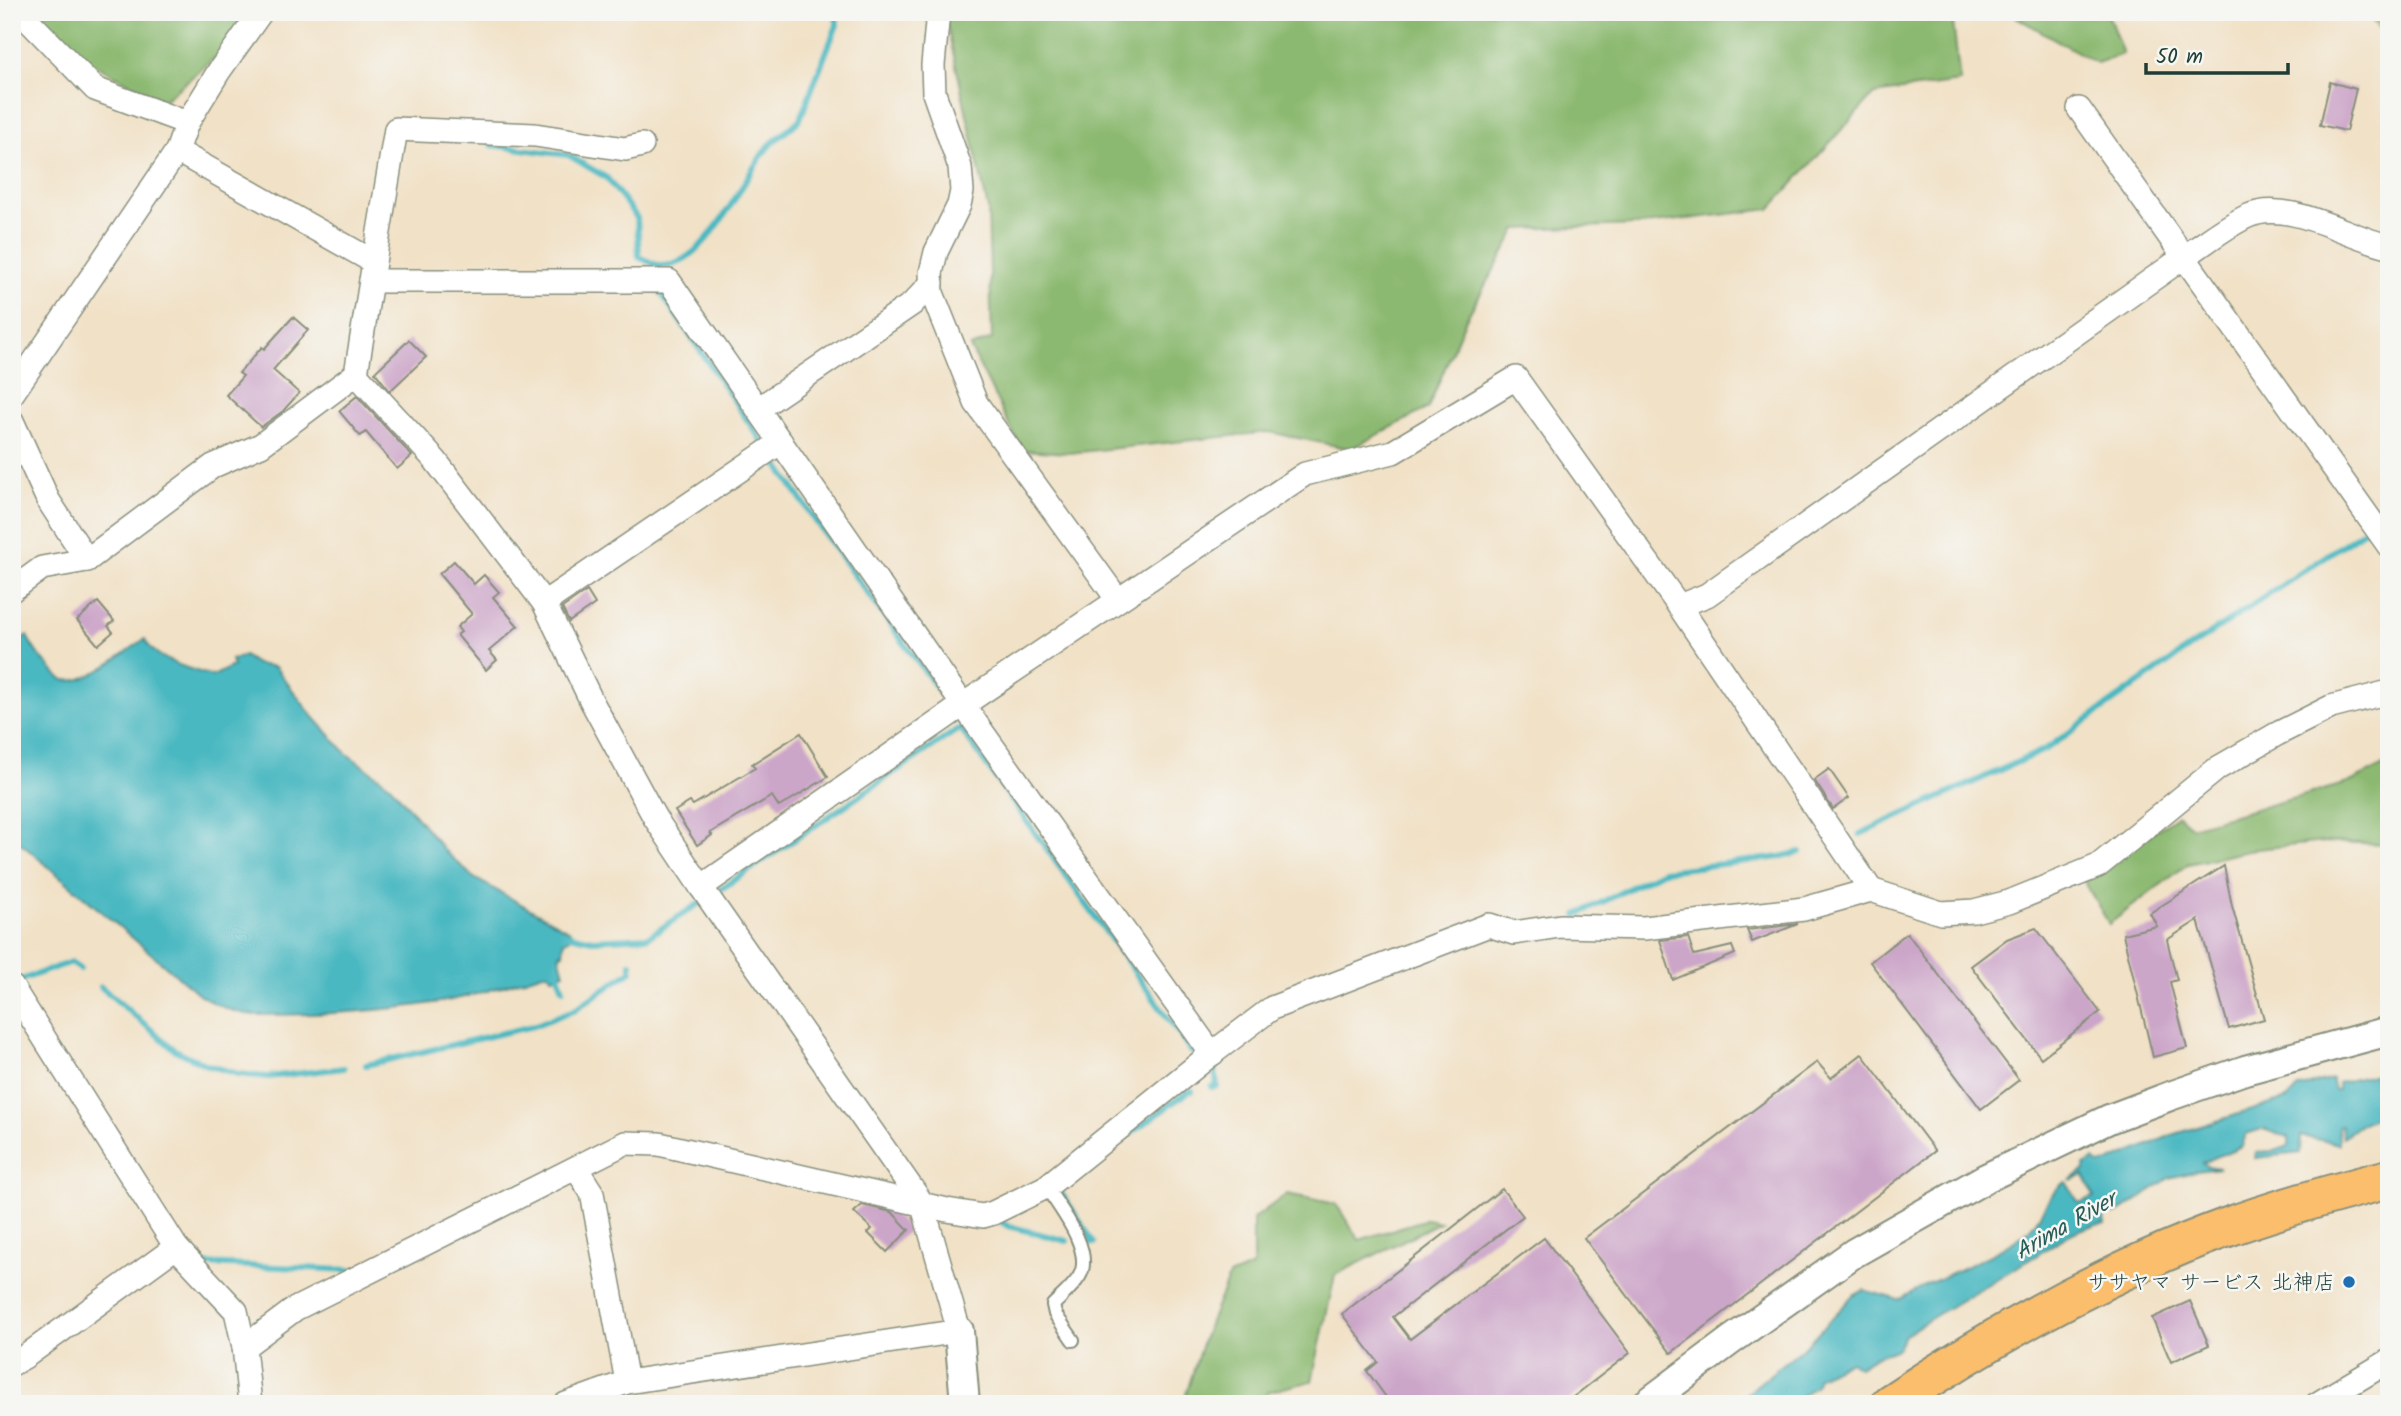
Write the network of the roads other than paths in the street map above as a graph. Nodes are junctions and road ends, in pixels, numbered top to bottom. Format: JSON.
{"nodes":[{"id":1,"x":12,"y":12,"type":"edge"},
{"id":2,"x":261,"y":12,"type":"edge"},
{"id":3,"x":938,"y":12,"type":"edge"},
{"id":4,"x":2079,"y":109,"type":"dead end"},
{"id":5,"x":187,"y":123,"type":"junction"},
{"id":6,"x":642,"y":145,"type":"dead end"},
{"id":7,"x":177,"y":151,"type":"junction"},
{"id":8,"x":2389,"y":246,"type":"edge"},
{"id":9,"x":2184,"y":257,"type":"junction"},
{"id":10,"x":373,"y":271,"type":"junction"},
{"id":11,"x":932,"y":283,"type":"junction"},
{"id":12,"x":356,"y":374,"type":"junction"},
{"id":13,"x":12,"y":394,"type":"edge"},
{"id":14,"x":758,"y":409,"type":"junction"},
{"id":15,"x":12,"y":421,"type":"edge"},
{"id":16,"x":781,"y":442,"type":"junction"},
{"id":17,"x":2389,"y":546,"type":"edge"},
{"id":18,"x":87,"y":560,"type":"junction"},
{"id":19,"x":12,"y":590,"type":"edge"},
{"id":20,"x":1118,"y":600,"type":"junction"},
{"id":21,"x":544,"y":603,"type":"junction"},
{"id":22,"x":1679,"y":606,"type":"junction"},
{"id":23,"x":2389,"y":692,"type":"edge"},
{"id":24,"x":963,"y":705,"type":"junction"},
{"id":25,"x":701,"y":887,"type":"junction"},
{"id":26,"x":1871,"y":890,"type":"junction"},
{"id":27,"x":14,"y":989,"type":"edge"},
{"id":28,"x":2389,"y":1031,"type":"edge"},
{"id":29,"x":1208,"y":1056,"type":"junction"},
{"id":30,"x":579,"y":1173,"type":"junction"},
{"id":31,"x":2389,"y":1179,"type":"edge"},
{"id":32,"x":1046,"y":1187,"type":"junction"},
{"id":33,"x":2389,"y":1202,"type":"edge"},
{"id":34,"x":922,"y":1203,"type":"junction"},
{"id":35,"x":176,"y":1247,"type":"junction"},
{"id":36,"x":960,"y":1331,"type":"junction"},
{"id":37,"x":1073,"y":1340,"type":"dead end"},
{"id":38,"x":244,"y":1348,"type":"junction"},
{"id":39,"x":2389,"y":1362,"type":"edge"},
{"id":40,"x":12,"y":1364,"type":"edge"},
{"id":41,"x":627,"y":1382,"type":"junction"},
{"id":42,"x":596,"y":1398,"type":"edge"},
{"id":43,"x":250,"y":1404,"type":"edge"},
{"id":44,"x":566,"y":1404,"type":"edge"},
{"id":45,"x":965,"y":1404,"type":"edge"},
{"id":46,"x":1646,"y":1404,"type":"edge"},
{"id":47,"x":1890,"y":1404,"type":"edge"},
{"id":48,"x":1939,"y":1404,"type":"edge"},
{"id":49,"x":2317,"y":1404,"type":"edge"}],
"edges":[{"from":1,"to":5,"type":"street"},
{"from":2,"to":5,"type":"street"},
{"from":3,"to":11,"type":"street"},
{"from":4,"to":9,"type":"street"},
{"from":5,"to":7,"type":"street"},
{"from":6,"to":10,"type":"street"},
{"from":7,"to":10,"type":"street"},
{"from":7,"to":13,"type":"street"},
{"from":8,"to":9,"type":"street"},
{"from":9,"to":17,"type":"street"},
{"from":9,"to":22,"type":"street"},
{"from":10,"to":12,"type":"street"},
{"from":10,"to":14,"type":"street"},
{"from":11,"to":14,"type":"street"},
{"from":11,"to":20,"type":"street"},
{"from":12,"to":18,"type":"street"},
{"from":12,"to":21,"type":"street"},
{"from":14,"to":16,"type":"street"},
{"from":15,"to":18,"type":"street"},
{"from":16,"to":21,"type":"street"},
{"from":16,"to":24,"type":"street"},
{"from":18,"to":19,"type":"street"},
{"from":20,"to":22,"type":"street"},
{"from":20,"to":24,"type":"street"},
{"from":21,"to":25,"type":"street"},
{"from":22,"to":26,"type":"street"},
{"from":23,"to":26,"type":"street"},
{"from":24,"to":25,"type":"street"},
{"from":24,"to":29,"type":"street"},
{"from":25,"to":34,"type":"street"},
{"from":26,"to":29,"type":"street"},
{"from":27,"to":35,"type":"street"},
{"from":28,"to":46,"type":"street"},
{"from":29,"to":32,"type":"street"},
{"from":30,"to":34,"type":"street"},
{"from":30,"to":38,"type":"street"},
{"from":30,"to":41,"type":"street"},
{"from":31,"to":47,"type":"highway"},
{"from":32,"to":34,"type":"street"},
{"from":32,"to":37,"type":"lane"},
{"from":33,"to":48,"type":"highway"},
{"from":34,"to":36,"type":"street"},
{"from":35,"to":38,"type":"street"},
{"from":35,"to":40,"type":"street"},
{"from":36,"to":41,"type":"street"},
{"from":36,"to":45,"type":"street"},
{"from":38,"to":43,"type":"street"},
{"from":39,"to":49,"type":"street"},
{"from":41,"to":42,"type":"street"},
{"from":42,"to":44,"type":"street"}]}
